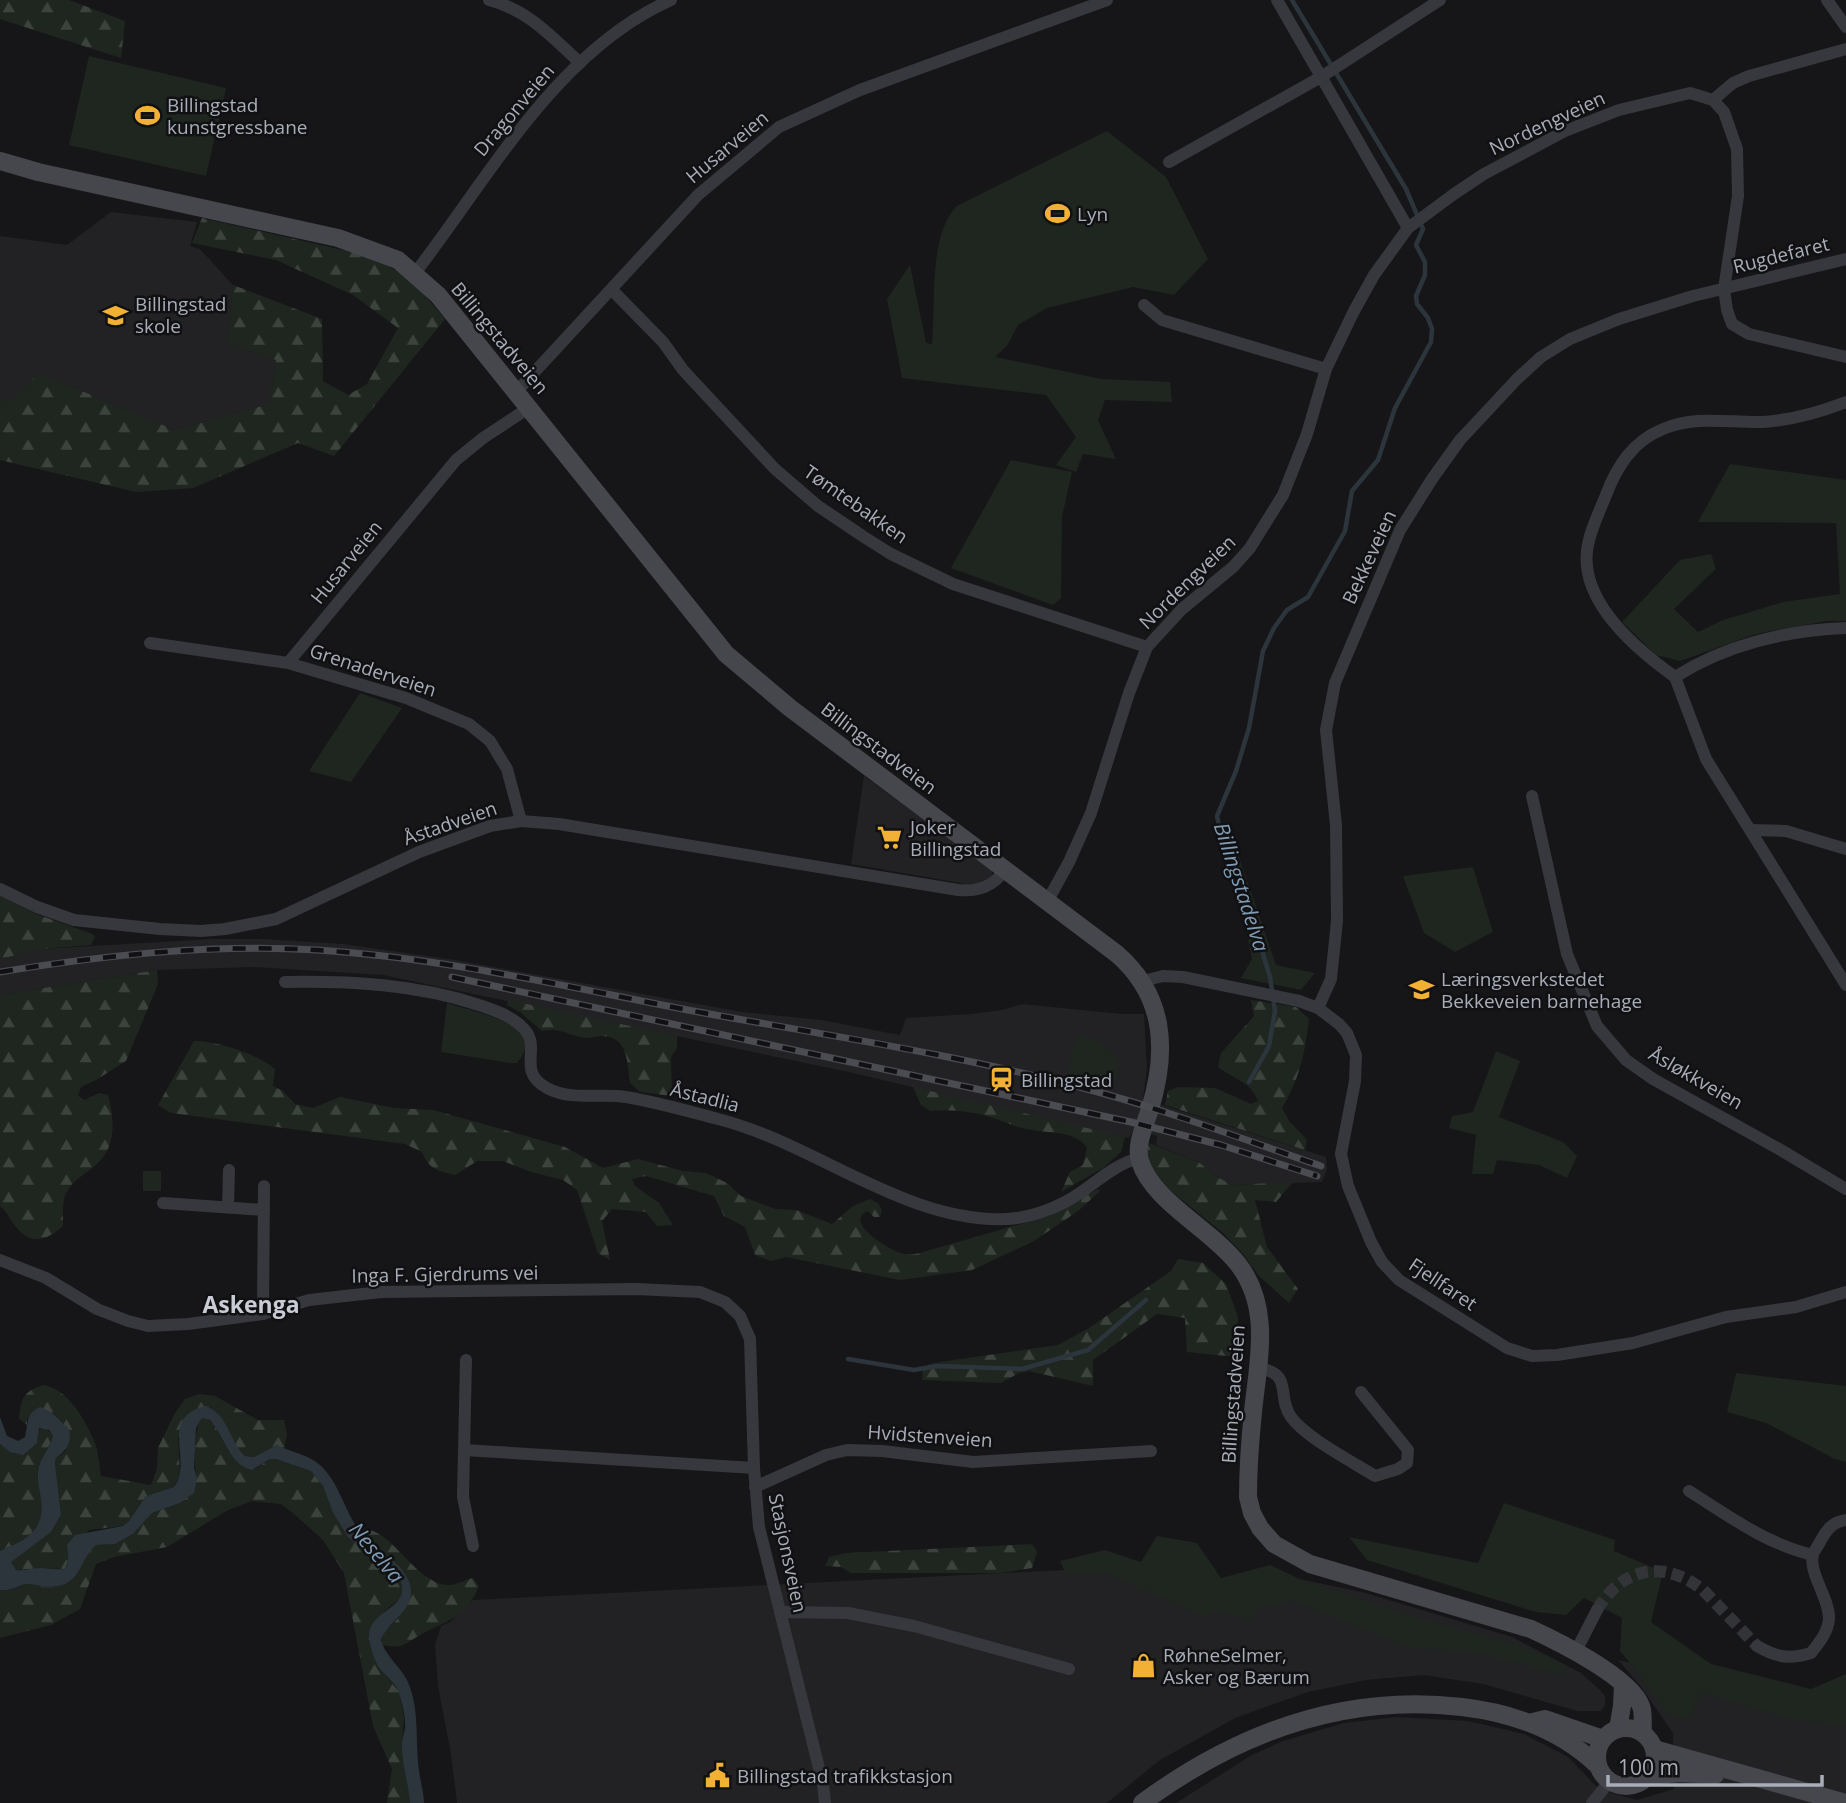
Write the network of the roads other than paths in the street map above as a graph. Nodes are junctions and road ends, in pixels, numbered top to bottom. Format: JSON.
{"nodes":[{"id":1,"x":489,"y":0,"type":"edge"},
{"id":2,"x":671,"y":0,"type":"edge"},
{"id":3,"x":1107,"y":0,"type":"edge"},
{"id":4,"x":1277,"y":0,"type":"edge"},
{"id":5,"x":1440,"y":0,"type":"edge"},
{"id":6,"x":1827,"y":0,"type":"edge"},
{"id":7,"x":519,"y":5,"type":"edge"},
{"id":8,"x":1846,"y":27,"type":"edge"},
{"id":9,"x":1846,"y":49,"type":"edge"},
{"id":10,"x":580,"y":63,"type":"junction"},
{"id":11,"x":1321,"y":78,"type":"junction"},
{"id":12,"x":1713,"y":100,"type":"junction"},
{"id":13,"x":0,"y":161,"type":"edge"},
{"id":14,"x":1169,"y":162,"type":"dead end"},
{"id":15,"x":1408,"y":228,"type":"junction"},
{"id":16,"x":1846,"y":259,"type":"edge"},
{"id":17,"x":415,"y":273,"type":"junction"},
{"id":18,"x":1724,"y":289,"type":"junction"},
{"id":19,"x":612,"y":290,"type":"junction"},
{"id":20,"x":1144,"y":305,"type":"dead end"},
{"id":21,"x":1846,"y":357,"type":"edge"},
{"id":22,"x":1326,"y":369,"type":"junction"},
{"id":23,"x":517,"y":391,"type":"junction"},
{"id":24,"x":1846,"y":402,"type":"edge"},
{"id":25,"x":530,"y":407,"type":"junction"},
{"id":26,"x":1846,"y":628,"type":"edge"},
{"id":27,"x":150,"y":643,"type":"dead end"},
{"id":28,"x":1147,"y":647,"type":"junction"},
{"id":29,"x":288,"y":663,"type":"junction"},
{"id":30,"x":1675,"y":677,"type":"junction"},
{"id":31,"x":1532,"y":796,"type":"dead end"},
{"id":32,"x":521,"y":821,"type":"junction"},
{"id":33,"x":1750,"y":830,"type":"junction"},
{"id":34,"x":1846,"y":849,"type":"edge"},
{"id":35,"x":1005,"y":870,"type":"junction"},
{"id":36,"x":0,"y":890,"type":"edge"},
{"id":37,"x":1047,"y":902,"type":"junction"},
{"id":38,"x":1143,"y":981,"type":"junction"},
{"id":39,"x":285,"y":982,"type":"dead end"},
{"id":40,"x":1846,"y":985,"type":"edge"},
{"id":41,"x":1318,"y":1008,"type":"junction"},
{"id":42,"x":1139,"y":1158,"type":"junction"},
{"id":43,"x":229,"y":1170,"type":"dead end"},
{"id":44,"x":264,"y":1186,"type":"dead end"},
{"id":45,"x":1846,"y":1189,"type":"edge"},
{"id":46,"x":163,"y":1203,"type":"dead end"},
{"id":47,"x":228,"y":1206,"type":"junction"},
{"id":48,"x":264,"y":1210,"type":"junction"},
{"id":49,"x":0,"y":1260,"type":"edge"},
{"id":50,"x":1846,"y":1292,"type":"edge"},
{"id":51,"x":735,"y":1310,"type":"joint"},
{"id":52,"x":263,"y":1314,"type":"junction"},
{"id":53,"x":466,"y":1360,"type":"dead end"},
{"id":54,"x":1259,"y":1368,"type":"junction"},
{"id":55,"x":1361,"y":1392,"type":"dead end"},
{"id":56,"x":464,"y":1450,"type":"junction"},
{"id":57,"x":1151,"y":1451,"type":"dead end"},
{"id":58,"x":754,"y":1468,"type":"junction"},
{"id":59,"x":755,"y":1488,"type":"junction"},
{"id":60,"x":1689,"y":1491,"type":"dead end"},
{"id":61,"x":1846,"y":1520,"type":"edge"},
{"id":62,"x":473,"y":1546,"type":"dead end"},
{"id":63,"x":1813,"y":1555,"type":"junction"},
{"id":64,"x":1597,"y":1610,"type":"tunnel mouth"},
{"id":65,"x":780,"y":1612,"type":"junction"},
{"id":66,"x":1757,"y":1646,"type":"tunnel mouth"},
{"id":67,"x":1576,"y":1651,"type":"junction"},
{"id":68,"x":1069,"y":1669,"type":"dead end"},
{"id":69,"x":1623,"y":1685,"type":"junction"},
{"id":70,"x":1533,"y":1722,"type":"junction"},
{"id":71,"x":1643,"y":1733,"type":"junction"},
{"id":72,"x":1610,"y":1734,"type":"junction"},
{"id":73,"x":1654,"y":1749,"type":"junction"},
{"id":74,"x":1597,"y":1765,"type":"junction"},
{"id":75,"x":1649,"y":1776,"type":"junction"},
{"id":76,"x":1609,"y":1782,"type":"junction"},
{"id":77,"x":1808,"y":1799,"type":"edge"},
{"id":78,"x":825,"y":1803,"type":"edge"},
{"id":79,"x":1142,"y":1803,"type":"edge"},
{"id":80,"x":1592,"y":1803,"type":"edge"},
{"id":81,"x":1846,"y":1803,"type":"edge"}],
"edges":[{"from":1,"to":7,"type":"street"},
{"from":2,"to":10,"type":"street","name":"Dragonveien"},
{"from":3,"to":19,"type":"street","name":"Husarveien"},
{"from":4,"to":11,"type":"street"},
{"from":5,"to":11,"type":"street"},
{"from":6,"to":8,"type":"street"},
{"from":7,"to":10,"type":"street"},
{"from":9,"to":12,"type":"street"},
{"from":10,"to":17,"type":"street","name":"Dragonveien"},
{"from":11,"to":14,"type":"street"},
{"from":11,"to":15,"type":"street"},
{"from":12,"to":15,"type":"street","name":"Nordengveien"},
{"from":12,"to":18,"type":"street"},
{"from":13,"to":17,"type":"main road","name":"Billingstadveien"},
{"from":15,"to":22,"type":"street","name":"Nordengveien"},
{"from":16,"to":18,"type":"street","name":"Rugdefaret"},
{"from":17,"to":23,"type":"main road","name":"Billingstadveien"},
{"from":18,"to":21,"type":"street"},
{"from":18,"to":41,"type":"street","name":"Bekkeveien"},
{"from":19,"to":23,"type":"street","name":"Husarveien"},
{"from":19,"to":28,"type":"street","name":"Tømtebakken"},
{"from":20,"to":22,"type":"street"},
{"from":22,"to":28,"type":"street","name":"Nordengveien"},
{"from":23,"to":25,"type":"main road","name":"Billingstadveien"},
{"from":24,"to":30,"type":"street"},
{"from":25,"to":29,"type":"street","name":"Husarveien"},
{"from":25,"to":35,"type":"main road","name":"Billingstadveien"},
{"from":26,"to":30,"type":"street"},
{"from":27,"to":29,"type":"street","name":"Grenaderveien"},
{"from":28,"to":37,"type":"street","name":"Nordengveien"},
{"from":29,"to":32,"type":"street","name":"Grenaderveien"},
{"from":30,"to":33,"type":"street"},
{"from":31,"to":45,"type":"street","name":"Åsløkkveien"},
{"from":32,"to":35,"type":"street","name":"Åstadveien"},
{"from":32,"to":36,"type":"street","name":"Åstadveien"},
{"from":33,"to":34,"type":"street"},
{"from":33,"to":40,"type":"street"},
{"from":35,"to":37,"type":"main road","name":"Billingstadveien"},
{"from":37,"to":38,"type":"main road","name":"Billingstadveien"},
{"from":38,"to":41,"type":"street","name":"Fjellfaret"},
{"from":38,"to":42,"type":"main road","name":"Billingstadveien"},
{"from":39,"to":42,"type":"street","name":"Åstadlia"},
{"from":41,"to":50,"type":"street","name":"Fjellfaret"},
{"from":42,"to":54,"type":"main road","name":"Billingstadveien"},
{"from":43,"to":47,"type":"street"},
{"from":44,"to":48,"type":"street"},
{"from":46,"to":47,"type":"street"},
{"from":47,"to":48,"type":"street"},
{"from":48,"to":52,"type":"street"},
{"from":49,"to":52,"type":"street","name":"Inga F. Gjerdrums vei"},
{"from":51,"to":52,"type":"street","name":"Inga F. Gjerdrums vei"},
{"from":51,"to":58,"type":"street","name":"Stasjonsveien"},
{"from":53,"to":56,"type":"street"},
{"from":54,"to":55,"type":"street"},
{"from":54,"to":67,"type":"main road","name":"Billingstadveien"},
{"from":56,"to":58,"type":"street"},
{"from":56,"to":62,"type":"street"},
{"from":57,"to":59,"type":"street","name":"Hvidstenveien"},
{"from":58,"to":59,"type":"street","name":"Stasjonsveien"},
{"from":59,"to":65,"type":"street","name":"Stasjonsveien"},
{"from":60,"to":63,"type":"street"},
{"from":61,"to":63,"type":"street"},
{"from":63,"to":66,"type":"street"},
{"from":64,"to":67,"type":"street"},
{"from":65,"to":68,"type":"street"},
{"from":65,"to":78,"type":"street","name":"Stasjonsveien"},
{"from":67,"to":69,"type":"main road","name":"Billingstadveien"},
{"from":69,"to":71,"type":"main road","name":"Billingstadveien"},
{"from":69,"to":72,"type":"main road"},
{"from":70,"to":72,"type":"main road"},
{"from":70,"to":74,"type":"main road"},
{"from":70,"to":79,"type":"main road"},
{"from":71,"to":72,"type":"main road"},
{"from":71,"to":73,"type":"main road"},
{"from":72,"to":74,"type":"main road"},
{"from":73,"to":75,"type":"main road"},
{"from":73,"to":77,"type":"main road"},
{"from":74,"to":76,"type":"main road"},
{"from":75,"to":76,"type":"main road"},
{"from":75,"to":77,"type":"main road"},
{"from":76,"to":80,"type":"street"},
{"from":77,"to":81,"type":"main road"}]}
